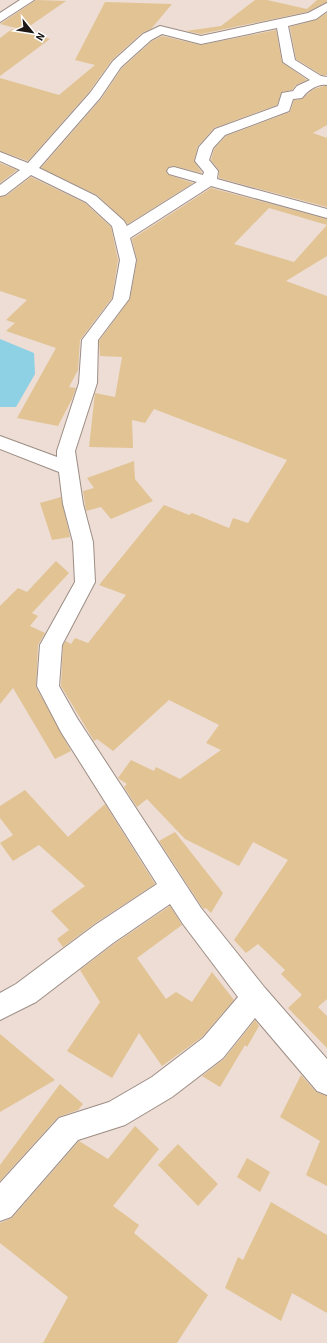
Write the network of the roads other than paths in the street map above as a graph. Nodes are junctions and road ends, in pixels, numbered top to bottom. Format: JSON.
{"nodes":[{"id":1,"x":28,"y":0,"type":"edge"},
{"id":2,"x":327,"y":6,"type":"edge"},
{"id":3,"x":0,"y":18,"type":"edge"},
{"id":4,"x":282,"y":24,"type":"junction"},
{"id":5,"x":324,"y":80,"type":"edge"},
{"id":6,"x":0,"y":156,"type":"edge"},
{"id":7,"x":30,"y":169,"type":"junction"},
{"id":8,"x":174,"y":171,"type":"dead end"},
{"id":9,"x":209,"y":181,"type":"junction"},
{"id":10,"x":0,"y":192,"type":"edge"},
{"id":11,"x":327,"y":214,"type":"edge"},
{"id":12,"x":122,"y":236,"type":"junction"},
{"id":13,"x":0,"y":442,"type":"edge"},
{"id":14,"x":68,"y":468,"type":"junction"},
{"id":15,"x":174,"y":887,"type":"junction"},
{"id":16,"x":255,"y":997,"type":"junction"},
{"id":17,"x":0,"y":1007,"type":"edge"},
{"id":18,"x":327,"y":1081,"type":"edge"},
{"id":19,"x":0,"y":1206,"type":"edge"}],
"edges":[{"from":1,"to":3,"type":"street"},
{"from":2,"to":4,"type":"street"},
{"from":4,"to":5,"type":"street"},
{"from":4,"to":7,"type":"street"},
{"from":5,"to":9,"type":"street"},
{"from":6,"to":7,"type":"street"},
{"from":7,"to":10,"type":"street"},
{"from":7,"to":12,"type":"street"},
{"from":8,"to":9,"type":"street"},
{"from":9,"to":11,"type":"street"},
{"from":9,"to":12,"type":"street"},
{"from":12,"to":14,"type":"street"},
{"from":13,"to":14,"type":"street"},
{"from":14,"to":15,"type":"street"},
{"from":15,"to":16,"type":"street"},
{"from":15,"to":17,"type":"street"},
{"from":16,"to":18,"type":"street"},
{"from":16,"to":19,"type":"street"}]}
